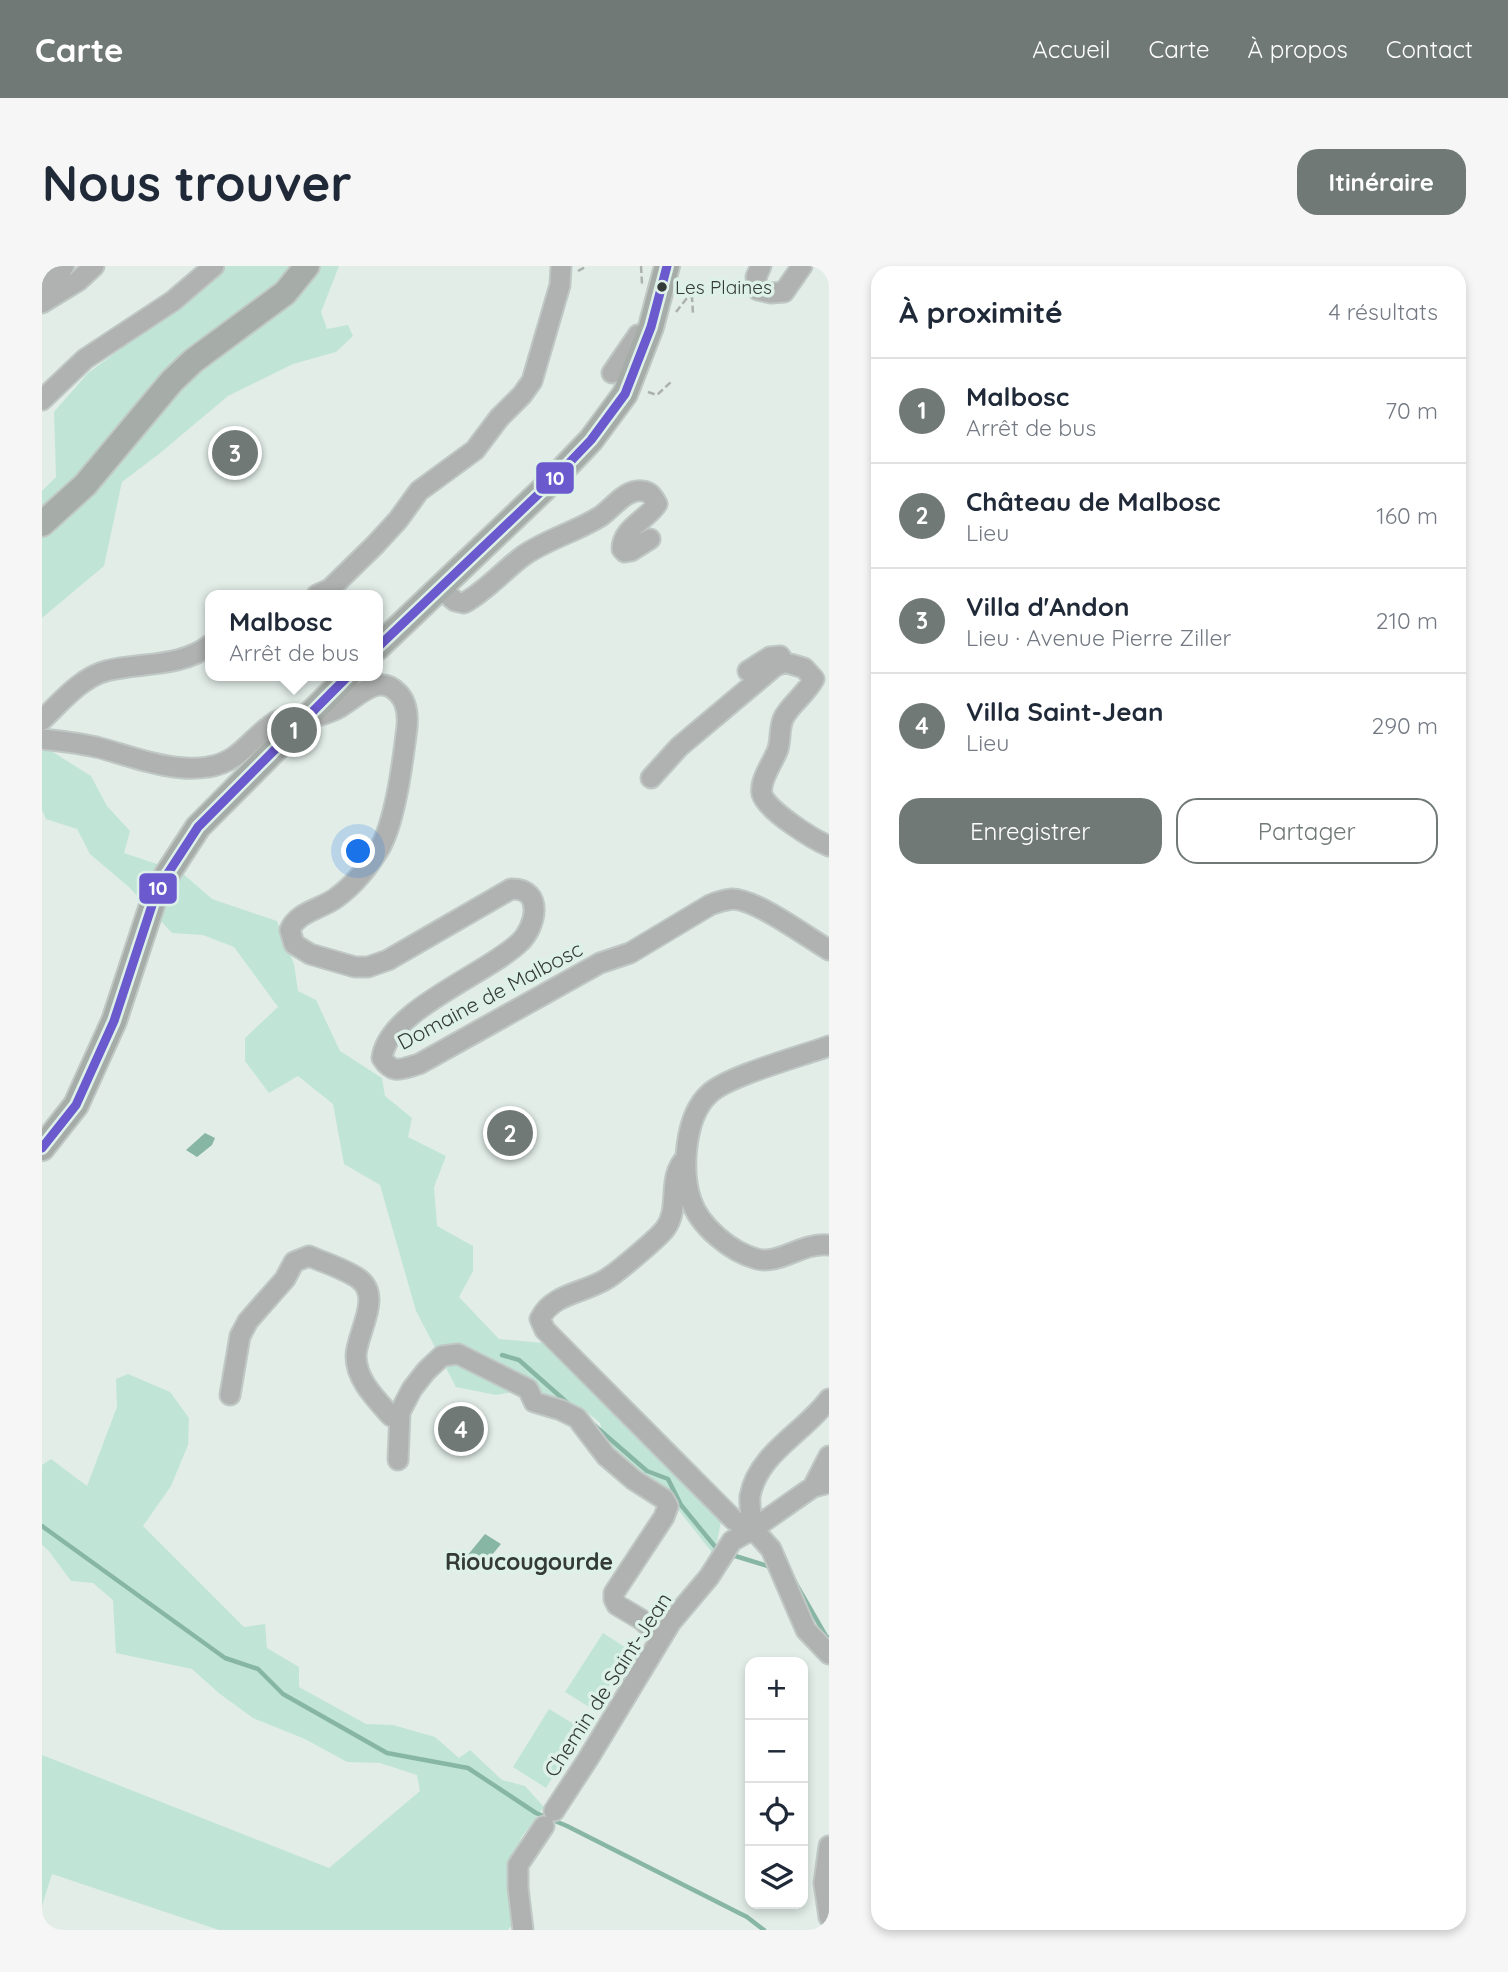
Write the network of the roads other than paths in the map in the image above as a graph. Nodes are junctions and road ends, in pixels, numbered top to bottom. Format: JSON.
{"nodes":[{"id":1,"x":64,"y":266,"type":"edge"},
{"id":2,"x":94,"y":266,"type":"edge"},
{"id":3,"x":214,"y":266,"type":"edge"},
{"id":4,"x":307,"y":266,"type":"edge"},
{"id":5,"x":561,"y":266,"type":"edge"},
{"id":6,"x":761,"y":266,"type":"edge"},
{"id":7,"x":802,"y":266,"type":"edge"},
{"id":8,"x":669,"y":271,"type":"edge"},
{"id":9,"x":42,"y":287,"type":"edge"},
{"id":10,"x":42,"y":303,"type":"edge"},
{"id":11,"x":647,"y":336,"type":"junction"},
{"id":12,"x":612,"y":373,"type":"dead end"},
{"id":13,"x":46,"y":395,"type":"edge"},
{"id":14,"x":42,"y":524,"type":"edge"},
{"id":15,"x":650,"y":539,"type":"dead end"},
{"id":16,"x":440,"y":588,"type":"junction"},
{"id":17,"x":328,"y":590,"type":"edge"},
{"id":18,"x":383,"y":642,"type":"edge"},
{"id":19,"x":205,"y":648,"type":"edge"},
{"id":20,"x":784,"y":662,"type":"junction"},
{"id":21,"x":748,"y":671,"type":"dead end"},
{"id":22,"x":343,"y":681,"type":"edge"},
{"id":23,"x":305,"y":718,"type":"junction"},
{"id":24,"x":42,"y":720,"type":"edge"},
{"id":25,"x":42,"y":739,"type":"edge"},
{"id":26,"x":651,"y":778,"type":"dead end"},
{"id":27,"x":829,"y":846,"type":"edge"},
{"id":28,"x":829,"y":950,"type":"edge"},
{"id":29,"x":829,"y":1046,"type":"edge"},
{"id":30,"x":42,"y":1148,"type":"edge"},
{"id":31,"x":686,"y":1158,"type":"junction"},
{"id":32,"x":829,"y":1245,"type":"edge"},
{"id":33,"x":230,"y":1395,"type":"dead end"},
{"id":34,"x":829,"y":1399,"type":"edge"},
{"id":35,"x":400,"y":1412,"type":"junction"},
{"id":36,"x":829,"y":1456,"type":"edge"},
{"id":37,"x":398,"y":1460,"type":"dead end"},
{"id":38,"x":821,"y":1485,"type":"edge"},
{"id":39,"x":753,"y":1529,"type":"junction"},
{"id":40,"x":661,"y":1638,"type":"junction"},
{"id":41,"x":829,"y":1654,"type":"edge"},
{"id":42,"x":829,"y":1846,"type":"edge"},
{"id":43,"x":829,"y":1917,"type":"edge"},
{"id":44,"x":523,"y":1930,"type":"edge"}],
"edges":[{"from":1,"to":9,"type":"street"},
{"from":2,"to":10,"type":"street"},
{"from":3,"to":13,"type":"street"},
{"from":4,"to":14,"type":"main road"},
{"from":5,"to":17,"type":"street"},
{"from":6,"to":7,"type":"street"},
{"from":8,"to":11,"type":"main road"},
{"from":11,"to":12,"type":"street"},
{"from":11,"to":16,"type":"main road"},
{"from":15,"to":16,"type":"street"},
{"from":16,"to":18,"type":"main road"},
{"from":19,"to":24,"type":"street"},
{"from":20,"to":21,"type":"street"},
{"from":20,"to":26,"type":"street"},
{"from":20,"to":27,"type":"street"},
{"from":22,"to":23,"type":"main road"},
{"from":23,"to":25,"type":"street"},
{"from":23,"to":28,"type":"street","name":"Domaine de Malbosc"},
{"from":23,"to":30,"type":"main road"},
{"from":29,"to":31,"type":"street"},
{"from":31,"to":32,"type":"street"},
{"from":31,"to":39,"type":"street"},
{"from":33,"to":35,"type":"street"},
{"from":34,"to":39,"type":"street"},
{"from":35,"to":37,"type":"street"},
{"from":35,"to":40,"type":"street"},
{"from":36,"to":38,"type":"street"},
{"from":38,"to":39,"type":"street","name":"Chemin de Saint-Jean"},
{"from":39,"to":40,"type":"street","name":"Chemin de Saint-Jean"},
{"from":39,"to":41,"type":"street"},
{"from":40,"to":44,"type":"street","name":"Chemin de Saint-Jean"},
{"from":42,"to":43,"type":"street"}]}
